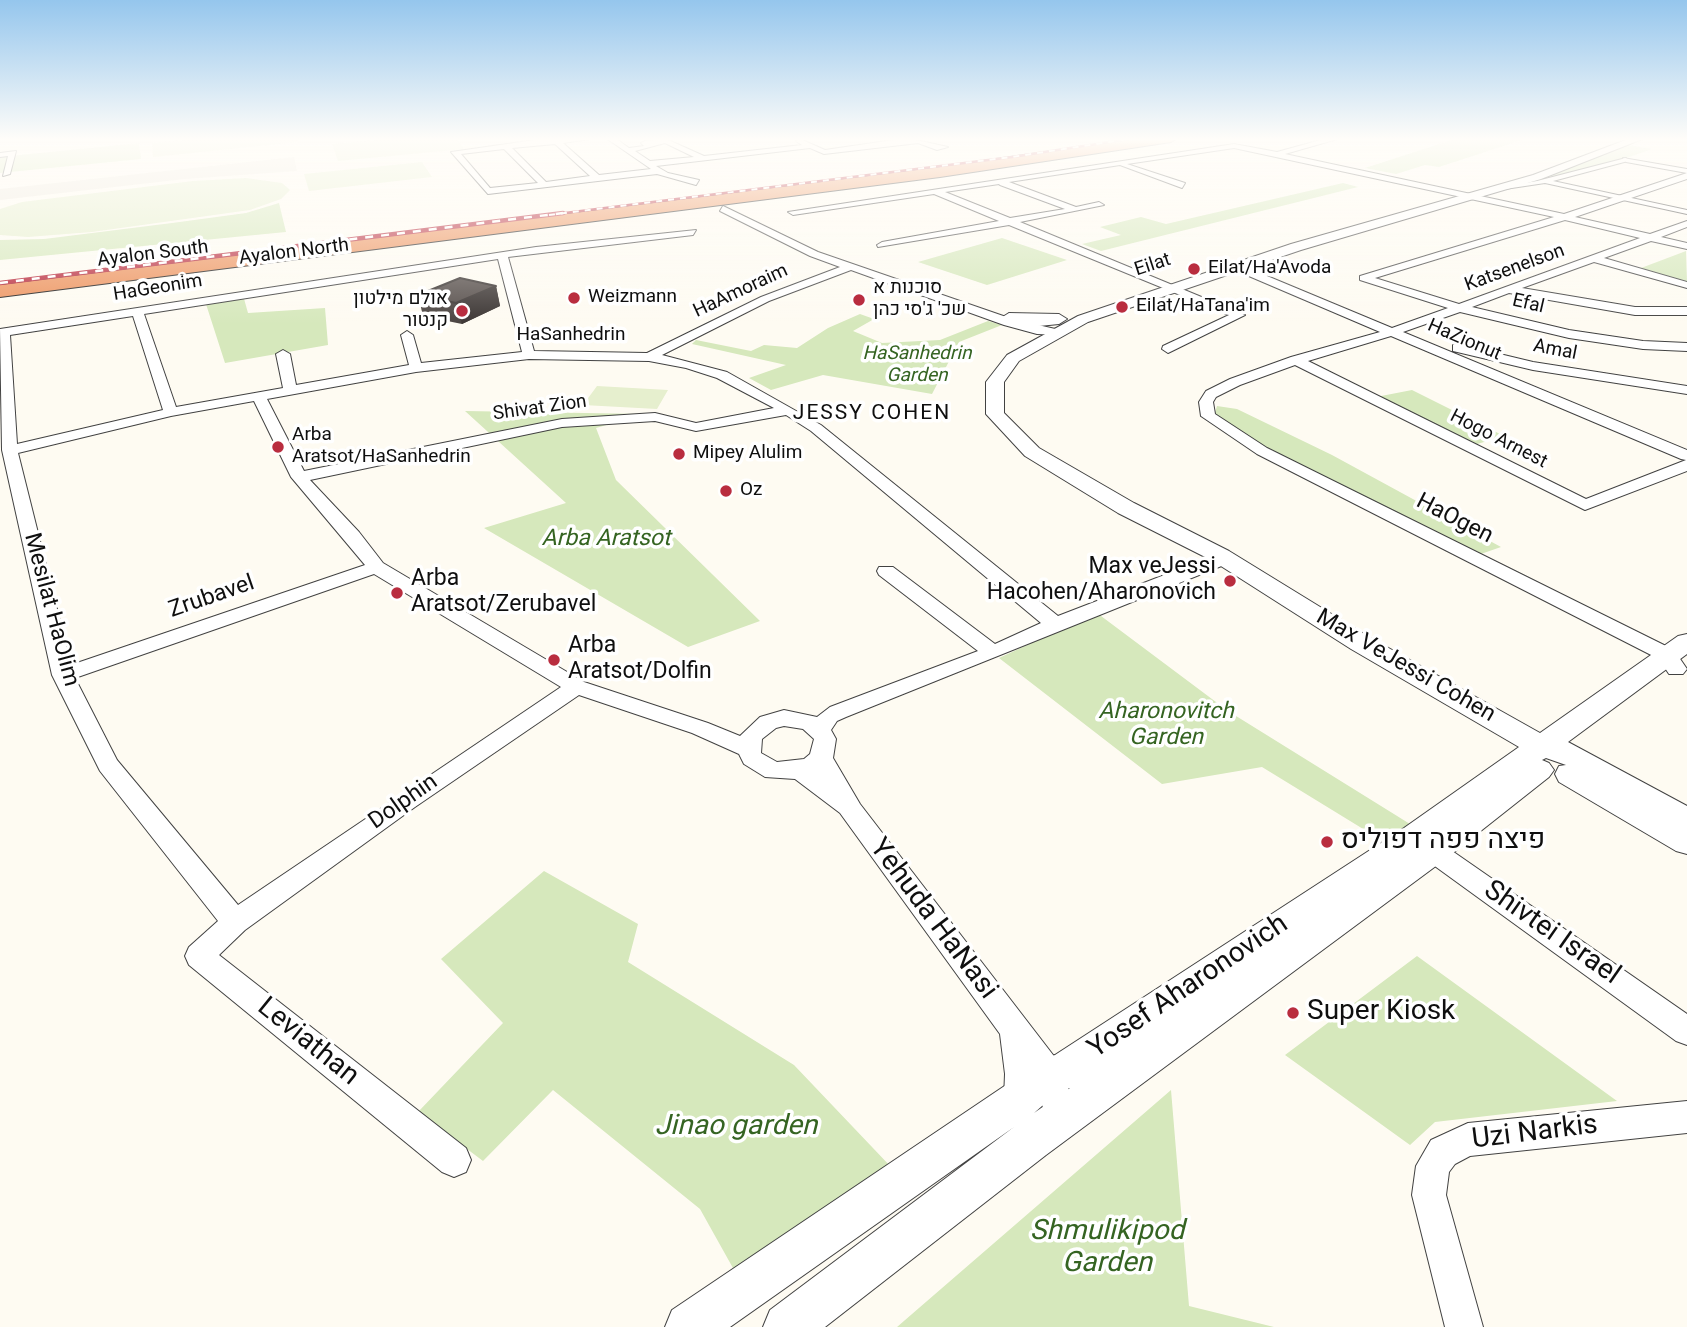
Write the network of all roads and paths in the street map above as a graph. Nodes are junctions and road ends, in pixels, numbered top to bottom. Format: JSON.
{"nodes":[{"id":1,"x":617,"y":200,"type":"edge"},
{"id":2,"x":724,"y":200,"type":"edge"},
{"id":3,"x":725,"y":200,"type":"edge"},
{"id":4,"x":879,"y":200,"type":"edge"},
{"id":5,"x":954,"y":200,"type":"edge"},
{"id":6,"x":1049,"y":200,"type":"edge"},
{"id":7,"x":1456,"y":200,"type":"edge"},
{"id":8,"x":1487,"y":200,"type":"edge"},
{"id":9,"x":1619,"y":200,"type":"edge"},
{"id":10,"x":1634,"y":200,"type":"edge"},
{"id":11,"x":609,"y":201,"type":"junction"},
{"id":12,"x":1099,"y":205,"type":"dead end"},
{"id":13,"x":723,"y":209,"type":"dead end"},
{"id":14,"x":1073,"y":209,"type":"junction"},
{"id":15,"x":793,"y":212,"type":"dead end"},
{"id":16,"x":1687,"y":212,"type":"edge"},
{"id":17,"x":1562,"y":216,"type":"junction"},
{"id":18,"x":1007,"y":222,"type":"junction"},
{"id":19,"x":1687,"y":224,"type":"edge"},
{"id":20,"x":361,"y":227,"type":"dead end"},
{"id":21,"x":693,"y":232,"type":"dead end"},
{"id":22,"x":1649,"y":237,"type":"junction"},
{"id":23,"x":882,"y":245,"type":"dead end"},
{"id":24,"x":1687,"y":246,"type":"edge"},
{"id":25,"x":502,"y":255,"type":"junction"},
{"id":26,"x":1595,"y":259,"type":"junction"},
{"id":27,"x":1232,"y":265,"type":"junction"},
{"id":28,"x":847,"y":266,"type":"junction"},
{"id":29,"x":0,"y":275,"type":"edge"},
{"id":30,"x":1167,"y":284,"type":"junction"},
{"id":31,"x":1687,"y":285,"type":"edge"},
{"id":32,"x":1505,"y":289,"type":"junction"},
{"id":33,"x":0,"y":291,"type":"edge"},
{"id":34,"x":0,"y":298,"type":"edge"},
{"id":35,"x":1460,"y":308,"type":"junction"},
{"id":36,"x":972,"y":309,"type":"junction"},
{"id":37,"x":137,"y":310,"type":"junction"},
{"id":38,"x":1687,"y":311,"type":"edge"},
{"id":39,"x":1009,"y":318,"type":"joint"},
{"id":40,"x":1049,"y":327,"type":"junction"},
{"id":41,"x":4,"y":332,"type":"joint"},
{"id":42,"x":1393,"y":332,"type":"junction"},
{"id":43,"x":407,"y":335,"type":"dead end"},
{"id":44,"x":1418,"y":343,"type":"junction"},
{"id":45,"x":1687,"y":347,"type":"edge"},
{"id":46,"x":1168,"y":349,"type":"dead end"},
{"id":47,"x":283,"y":354,"type":"dead end"},
{"id":48,"x":529,"y":355,"type":"junction"},
{"id":49,"x":649,"y":357,"type":"junction"},
{"id":50,"x":1296,"y":360,"type":"junction"},
{"id":51,"x":416,"y":368,"type":"junction"},
{"id":52,"x":290,"y":389,"type":"junction"},
{"id":53,"x":1687,"y":390,"type":"edge"},
{"id":54,"x":258,"y":395,"type":"junction"},
{"id":55,"x":789,"y":410,"type":"junction"},
{"id":56,"x":171,"y":412,"type":"junction"},
{"id":57,"x":10,"y":450,"type":"junction"},
{"id":58,"x":1687,"y":456,"type":"edge"},
{"id":59,"x":1687,"y":465,"type":"edge"},
{"id":60,"x":299,"y":477,"type":"junction"},
{"id":61,"x":1219,"y":559,"type":"junction"},
{"id":62,"x":376,"y":567,"type":"junction"},
{"id":63,"x":886,"y":571,"type":"dead end"},
{"id":64,"x":1055,"y":624,"type":"junction"},
{"id":65,"x":993,"y":653,"type":"junction"},
{"id":66,"x":1679,"y":657,"type":"edge"},
{"id":67,"x":63,"y":675,"type":"junction"},
{"id":68,"x":576,"y":687,"type":"junction"},
{"id":69,"x":700,"y":728,"type":"junction"},
{"id":70,"x":758,"y":728,"type":"junction"},
{"id":71,"x":819,"y":729,"type":"junction"},
{"id":72,"x":748,"y":749,"type":"junction"},
{"id":73,"x":1552,"y":753,"type":"junction"},
{"id":74,"x":821,"y":758,"type":"junction"},
{"id":75,"x":800,"y":770,"type":"junction"},
{"id":76,"x":1520,"y":785,"type":"junction"},
{"id":77,"x":1605,"y":795,"type":"junction"},
{"id":78,"x":851,"y":811,"type":"junction"},
{"id":79,"x":1687,"y":820,"type":"edge"},
{"id":80,"x":1687,"y":842,"type":"edge"},
{"id":81,"x":1424,"y":844,"type":"junction"},
{"id":82,"x":235,"y":922,"type":"junction"},
{"id":83,"x":1013,"y":1030,"type":"junction"},
{"id":84,"x":1687,"y":1031,"type":"edge"},
{"id":85,"x":1049,"y":1075,"type":"junction"},
{"id":86,"x":1020,"y":1099,"type":"junction"},
{"id":87,"x":1687,"y":1117,"type":"edge"},
{"id":88,"x":1062,"y":1118,"type":"junction"},
{"id":89,"x":454,"y":1160,"type":"dead end"},
{"id":90,"x":689,"y":1327,"type":"edge"},
{"id":91,"x":787,"y":1327,"type":"edge"},
{"id":92,"x":1464,"y":1327,"type":"edge"}],
"edges":[{"from":1,"to":11,"type":"highway","name":"Ayalon South"},
{"from":2,"to":33,"type":"highway","name":"Ayalon North"},
{"from":3,"to":34,"type":"highway"},
{"from":4,"to":15,"type":"street"},
{"from":5,"to":18,"type":"street"},
{"from":6,"to":14,"type":"street"},
{"from":7,"to":27,"type":"street","name":"Eilat"},
{"from":8,"to":17,"type":"street"},
{"from":9,"to":17,"type":"street"},
{"from":10,"to":16,"type":"street"},
{"from":11,"to":20,"type":"highway"},
{"from":11,"to":29,"type":"highway","name":"Ayalon South"},
{"from":12,"to":14,"type":"street"},
{"from":13,"to":28,"type":"street"},
{"from":14,"to":18,"type":"street"},
{"from":17,"to":22,"type":"street"},
{"from":17,"to":35,"type":"street","name":"Efal"},
{"from":18,"to":23,"type":"street"},
{"from":18,"to":30,"type":"street"},
{"from":19,"to":22,"type":"street","name":"Katsenelson"},
{"from":21,"to":25,"type":"street","name":"HaGeonim"},
{"from":22,"to":24,"type":"street"},
{"from":22,"to":26,"type":"street","name":"Katsenelson"},
{"from":25,"to":37,"type":"street","name":"HaGeonim"},
{"from":25,"to":48,"type":"street"},
{"from":26,"to":31,"type":"street"},
{"from":26,"to":32,"type":"street","name":"Katsenelson"},
{"from":27,"to":30,"type":"street","name":"Eilat"},
{"from":27,"to":42,"type":"street","name":"HaZionut"},
{"from":28,"to":36,"type":"street"},
{"from":28,"to":49,"type":"street","name":"HaAmoraim"},
{"from":30,"to":40,"type":"street","name":"Eilat"},
{"from":30,"to":46,"type":"street"},
{"from":32,"to":35,"type":"street","name":"Katsenelson"},
{"from":32,"to":38,"type":"street"},
{"from":35,"to":42,"type":"street","name":"Katsenelson"},
{"from":35,"to":45,"type":"street","name":"Efal"},
{"from":36,"to":39,"type":"street"},
{"from":36,"to":40,"type":"street"},
{"from":37,"to":41,"type":"street","name":"HaGeonim"},
{"from":37,"to":56,"type":"street"},
{"from":39,"to":40,"type":"street"},
{"from":40,"to":61,"type":"street","name":"Max VeJessi Cohen"},
{"from":41,"to":57,"type":"street","name":"Mesilat HaOlim"},
{"from":42,"to":44,"type":"street","name":"HaZionut"},
{"from":42,"to":50,"type":"street"},
{"from":43,"to":51,"type":"street"},
{"from":44,"to":53,"type":"street","name":"Amal"},
{"from":44,"to":58,"type":"street","name":"HaZionut"},
{"from":47,"to":52,"type":"street"},
{"from":48,"to":49,"type":"street","name":"HaSanhedrin"},
{"from":48,"to":51,"type":"street","name":"HaSanhedrin"},
{"from":49,"to":55,"type":"street","name":"HaSanhedrin"},
{"from":50,"to":59,"type":"street","name":"Hogo Arnest"},
{"from":50,"to":66,"type":"street","name":"HaOgen"},
{"from":51,"to":52,"type":"street","name":"HaSanhedrin"},
{"from":52,"to":54,"type":"street","name":"HaSanhedrin"},
{"from":54,"to":56,"type":"street","name":"HaSanhedrin"},
{"from":54,"to":60,"type":"street"},
{"from":55,"to":60,"type":"street","name":"Shivat Zion"},
{"from":55,"to":64,"type":"street","name":"HaSanhedrin"},
{"from":56,"to":57,"type":"street","name":"HaSanhedrin"},
{"from":57,"to":67,"type":"street","name":"Mesilat HaOlim"},
{"from":60,"to":62,"type":"street"},
{"from":61,"to":64,"type":"street"},
{"from":61,"to":73,"type":"street","name":"Max VeJessi Cohen"},
{"from":62,"to":67,"type":"street","name":"Zrubavel"},
{"from":62,"to":68,"type":"street"},
{"from":63,"to":65,"type":"street"},
{"from":64,"to":65,"type":"street"},
{"from":65,"to":71,"type":"street"},
{"from":66,"to":73,"type":"street","name":"Yosef Aharonovich"},
{"from":67,"to":82,"type":"street","name":"Mesilat HaOlim"},
{"from":68,"to":69,"type":"street"},
{"from":68,"to":82,"type":"street","name":"Dolphin"},
{"from":69,"to":70,"type":"street"},
{"from":69,"to":72,"type":"street"},
{"from":70,"to":71,"type":"street"},
{"from":70,"to":72,"type":"street"},
{"from":71,"to":74,"type":"street"},
{"from":72,"to":75,"type":"street"},
{"from":73,"to":76,"type":"street","name":"Yosef Aharonovich"},
{"from":73,"to":77,"type":"street"},
{"from":73,"to":79,"type":"street"},
{"from":73,"to":81,"type":"street","name":"Yosef Aharonovich"},
{"from":74,"to":75,"type":"street"},
{"from":74,"to":78,"type":"street","name":"Yehuda HaNasi"},
{"from":75,"to":78,"type":"street","name":"Yehuda HaNasi"},
{"from":76,"to":77,"type":"street"},
{"from":76,"to":81,"type":"street","name":"Yosef Aharonovich"},
{"from":77,"to":80,"type":"street"},
{"from":78,"to":83,"type":"street","name":"Yehuda HaNasi"},
{"from":81,"to":84,"type":"street","name":"Shivtei Israel"},
{"from":81,"to":85,"type":"street","name":"Yosef Aharonovich"},
{"from":81,"to":88,"type":"street","name":"Yosef Aharonovich"},
{"from":82,"to":89,"type":"street","name":"Leviathan"},
{"from":83,"to":85,"type":"street","name":"Yehuda HaNasi"},
{"from":83,"to":86,"type":"street","name":"Yehuda HaNasi"},
{"from":85,"to":86,"type":"street","name":"Yosef Aharonovich"},
{"from":85,"to":88,"type":"street","name":"Yehuda HaNasi"},
{"from":86,"to":90,"type":"street","name":"Yosef Aharonovich"},
{"from":87,"to":92,"type":"street","name":"Uzi Narkis"},
{"from":88,"to":91,"type":"street","name":"Yosef Aharonovich"}]}
